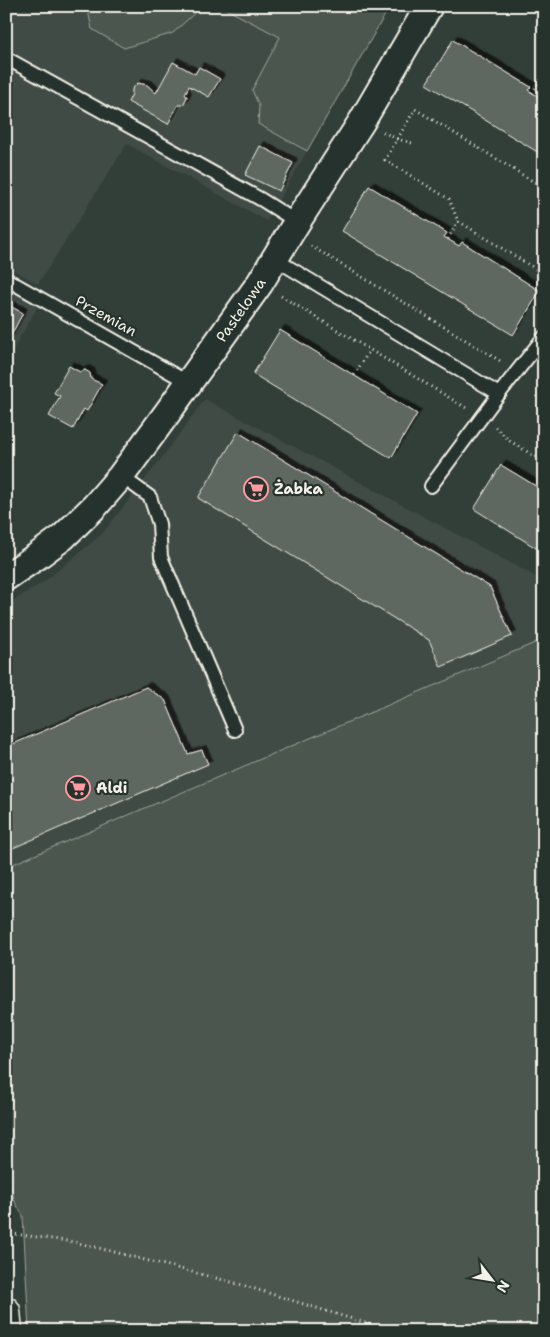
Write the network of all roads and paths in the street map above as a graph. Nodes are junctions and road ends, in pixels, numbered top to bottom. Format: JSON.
{"nodes":[{"id":1,"x":429,"y":6,"type":"edge"},
{"id":2,"x":6,"y":58,"type":"edge"},
{"id":3,"x":544,"y":75,"type":"edge"},
{"id":4,"x":532,"y":93,"type":"dead end"},
{"id":5,"x":362,"y":121,"type":"junction"},
{"id":6,"x":397,"y":139,"type":"junction"},
{"id":7,"x":412,"y":143,"type":"dead end"},
{"id":8,"x":544,"y":188,"type":"edge"},
{"id":9,"x":458,"y":221,"type":"junction"},
{"id":10,"x":297,"y":222,"type":"junction"},
{"id":11,"x":448,"y":239,"type":"dead end"},
{"id":12,"x":310,"y":246,"type":"dead end"},
{"id":13,"x":275,"y":259,"type":"junction"},
{"id":14,"x":544,"y":274,"type":"edge"},
{"id":15,"x":6,"y":279,"type":"edge"},
{"id":16,"x":281,"y":296,"type":"dead end"},
{"id":17,"x":544,"y":337,"type":"edge"},
{"id":18,"x":370,"y":350,"type":"junction"},
{"id":19,"x":505,"y":364,"type":"dead end"},
{"id":20,"x":354,"y":375,"type":"dead end"},
{"id":21,"x":190,"y":383,"type":"junction"},
{"id":22,"x":499,"y":394,"type":"junction"},
{"id":23,"x":471,"y":411,"type":"dead end"},
{"id":24,"x":492,"y":425,"type":"dead end"},
{"id":25,"x":544,"y":462,"type":"edge"},
{"id":26,"x":121,"y":476,"type":"junction"},
{"id":27,"x":431,"y":486,"type":"dead end"},
{"id":28,"x":6,"y":577,"type":"edge"},
{"id":29,"x":235,"y":730,"type":"dead end"},
{"id":30,"x":6,"y":1233,"type":"edge"},
{"id":31,"x":6,"y":1311,"type":"edge"},
{"id":32,"x":8,"y":1331,"type":"edge"},
{"id":33,"x":391,"y":1331,"type":"edge"}],
"edges":[{"from":1,"to":5,"type":"street","name":"Pastelowa"},
{"from":2,"to":10,"type":"lane"},
{"from":3,"to":4,"type":"path"},
{"from":5,"to":6,"type":"path"},
{"from":5,"to":10,"type":"street","name":"Pastelowa"},
{"from":6,"to":7,"type":"path"},
{"from":6,"to":8,"type":"path"},
{"from":6,"to":9,"type":"path"},
{"from":9,"to":11,"type":"path"},
{"from":9,"to":14,"type":"path"},
{"from":10,"to":13,"type":"street","name":"Pastelowa"},
{"from":12,"to":19,"type":"path"},
{"from":13,"to":21,"type":"street","name":"Pastelowa"},
{"from":13,"to":22,"type":"lane"},
{"from":15,"to":21,"type":"lane","name":"Przemian"},
{"from":16,"to":18,"type":"path"},
{"from":17,"to":22,"type":"lane"},
{"from":18,"to":20,"type":"path"},
{"from":18,"to":23,"type":"path"},
{"from":21,"to":26,"type":"street","name":"Pastelowa"},
{"from":22,"to":27,"type":"lane"},
{"from":24,"to":25,"type":"path"},
{"from":26,"to":28,"type":"street","name":"Pastelowa"},
{"from":26,"to":29,"type":"lane"},
{"from":30,"to":33,"type":"path"},
{"from":31,"to":32,"type":"main road"}]}
